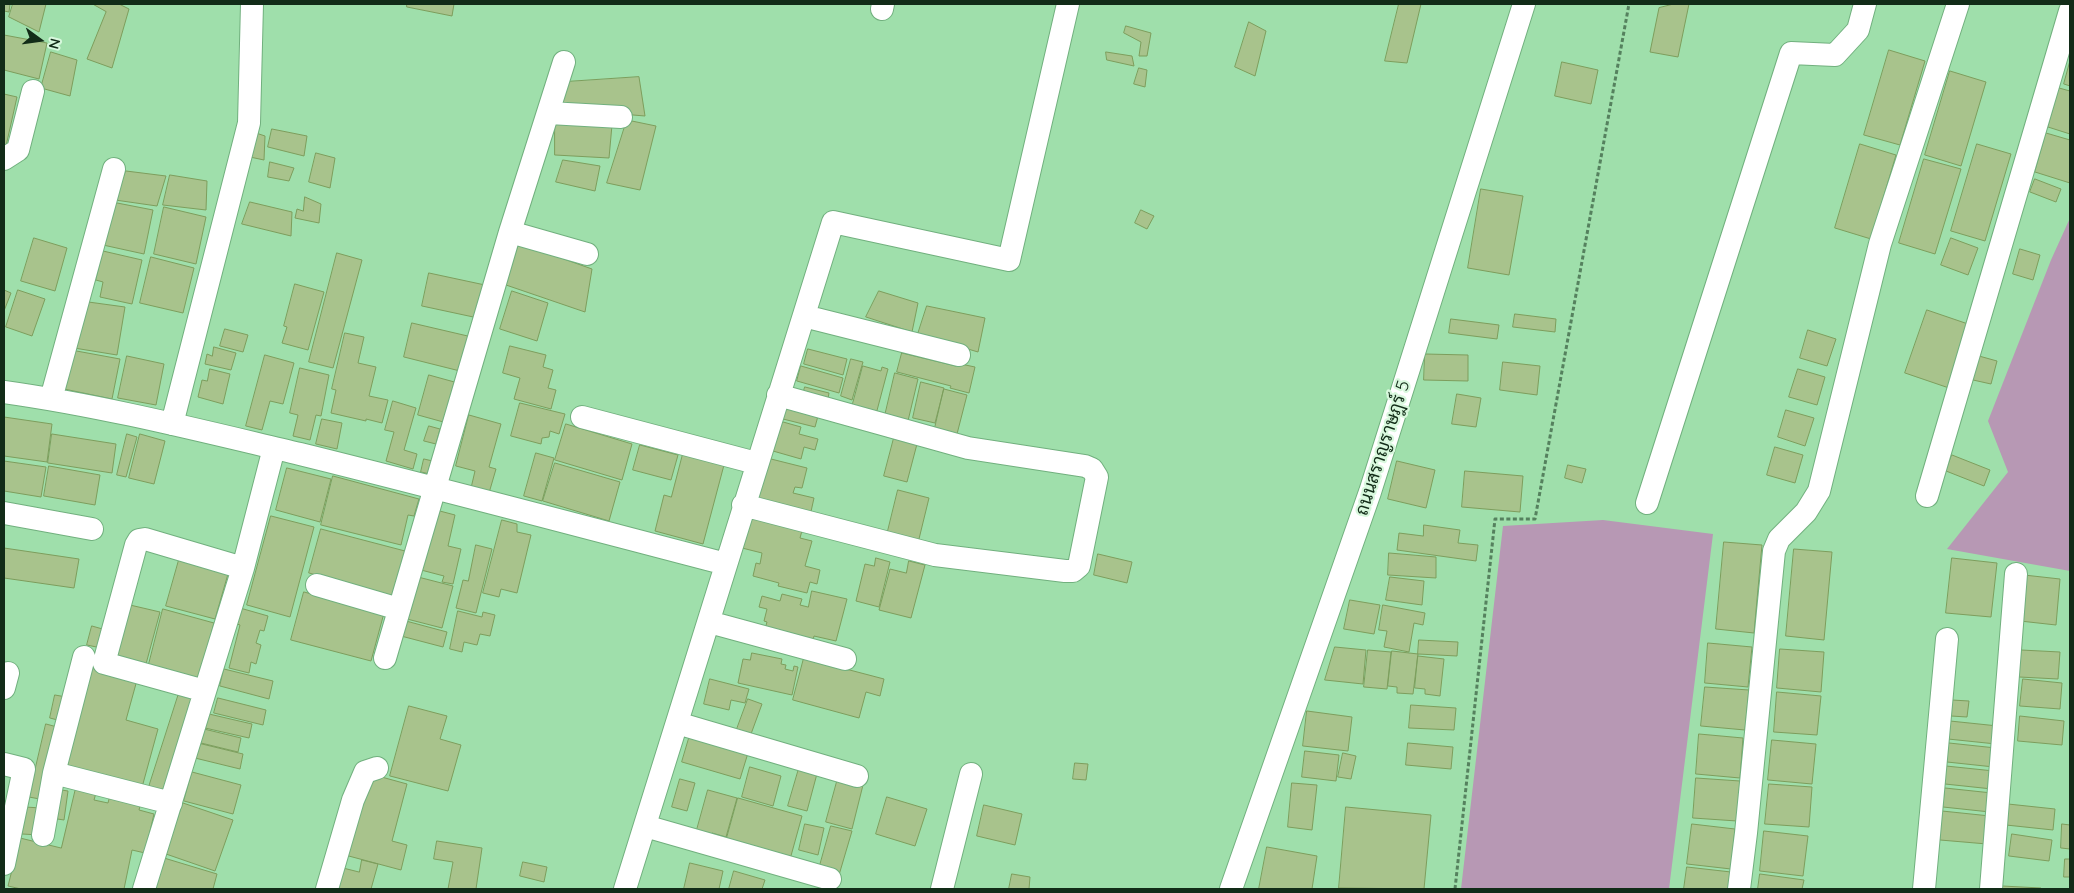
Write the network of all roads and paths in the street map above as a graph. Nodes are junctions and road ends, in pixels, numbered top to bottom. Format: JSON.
{"nodes":[{"id":1,"x":252,"y":4,"type":"edge"},
{"id":2,"x":1068,"y":4,"type":"edge"},
{"id":3,"x":1524,"y":4,"type":"edge"},
{"id":4,"x":1629,"y":4,"type":"edge"},
{"id":5,"x":1865,"y":4,"type":"edge"},
{"id":6,"x":1958,"y":4,"type":"edge"},
{"id":7,"x":2058,"y":4,"type":"edge"},
{"id":8,"x":2070,"y":10,"type":"edge"},
{"id":9,"x":564,"y":62,"type":"dead end"},
{"id":10,"x":33,"y":91,"type":"dead end"},
{"id":11,"x":549,"y":113,"type":"junction"},
{"id":12,"x":621,"y":117,"type":"dead end"},
{"id":13,"x":4,"y":159,"type":"edge"},
{"id":14,"x":114,"y":169,"type":"dead end"},
{"id":15,"x":510,"y":232,"type":"junction"},
{"id":16,"x":586,"y":254,"type":"dead end"},
{"id":17,"x":804,"y":316,"type":"junction"},
{"id":18,"x":959,"y":355,"type":"dead end"},
{"id":19,"x":4,"y":392,"type":"edge"},
{"id":20,"x":778,"y":395,"type":"junction"},
{"id":21,"x":52,"y":399,"type":"junction"},
{"id":22,"x":582,"y":417,"type":"dead end"},
{"id":23,"x":172,"y":424,"type":"junction"},
{"id":24,"x":274,"y":448,"type":"junction"},
{"id":25,"x":756,"y":464,"type":"junction"},
{"id":26,"x":434,"y":487,"type":"junction"},
{"id":27,"x":1927,"y":496,"type":"dead end"},
{"id":28,"x":1647,"y":503,"type":"dead end"},
{"id":29,"x":743,"y":505,"type":"junction"},
{"id":30,"x":4,"y":513,"type":"edge"},
{"id":31,"x":92,"y":528,"type":"dead end"},
{"id":32,"x":726,"y":564,"type":"junction"},
{"id":33,"x":243,"y":568,"type":"junction"},
{"id":34,"x":2016,"y":574,"type":"dead end"},
{"id":35,"x":317,"y":585,"type":"dead end"},
{"id":36,"x":399,"y":608,"type":"junction"},
{"id":37,"x":709,"y":622,"type":"junction"},
{"id":38,"x":1947,"y":639,"type":"dead end"},
{"id":39,"x":86,"y":658,"type":"junction"},
{"id":40,"x":385,"y":658,"type":"dead end"},
{"id":41,"x":845,"y":659,"type":"dead end"},
{"id":42,"x":205,"y":691,"type":"junction"},
{"id":43,"x":677,"y":723,"type":"junction"},
{"id":44,"x":4,"y":764,"type":"edge"},
{"id":45,"x":377,"y":768,"type":"dead end"},
{"id":46,"x":54,"y":773,"type":"junction"},
{"id":47,"x":971,"y":774,"type":"dead end"},
{"id":48,"x":857,"y":776,"type":"dead end"},
{"id":49,"x":171,"y":803,"type":"junction"},
{"id":50,"x":644,"y":826,"type":"junction"},
{"id":51,"x":43,"y":835,"type":"dead end"},
{"id":52,"x":4,"y":864,"type":"edge"},
{"id":53,"x":830,"y":879,"type":"dead end"},
{"id":54,"x":144,"y":889,"type":"edge"},
{"id":55,"x":327,"y":889,"type":"edge"},
{"id":56,"x":625,"y":889,"type":"edge"},
{"id":57,"x":942,"y":889,"type":"edge"},
{"id":58,"x":1231,"y":889,"type":"edge"},
{"id":59,"x":1455,"y":889,"type":"edge"},
{"id":60,"x":1739,"y":889,"type":"edge"},
{"id":61,"x":1924,"y":889,"type":"edge"},
{"id":62,"x":1991,"y":889,"type":"edge"}],
"edges":[{"from":1,"to":23,"type":"street"},
{"from":2,"to":17,"type":"street"},
{"from":3,"to":58,"type":"street","name":"ถนนสราญราษฎร์ 5"},
{"from":4,"to":59,"type":"path"},
{"from":5,"to":28,"type":"street"},
{"from":6,"to":60,"type":"street"},
{"from":7,"to":8,"type":"street"},
{"from":8,"to":27,"type":"street"},
{"from":9,"to":11,"type":"street"},
{"from":10,"to":13,"type":"street"},
{"from":11,"to":12,"type":"street"},
{"from":11,"to":15,"type":"street"},
{"from":14,"to":21,"type":"street"},
{"from":15,"to":16,"type":"street"},
{"from":15,"to":26,"type":"street"},
{"from":17,"to":18,"type":"street"},
{"from":17,"to":20,"type":"street"},
{"from":19,"to":21,"type":"street"},
{"from":20,"to":25,"type":"street"},
{"from":20,"to":29,"type":"street"},
{"from":21,"to":23,"type":"street"},
{"from":22,"to":25,"type":"street"},
{"from":23,"to":24,"type":"street"},
{"from":24,"to":26,"type":"street"},
{"from":24,"to":33,"type":"street"},
{"from":25,"to":29,"type":"street"},
{"from":26,"to":32,"type":"street"},
{"from":26,"to":36,"type":"street"},
{"from":29,"to":32,"type":"street"},
{"from":30,"to":31,"type":"street"},
{"from":32,"to":37,"type":"street"},
{"from":33,"to":39,"type":"street"},
{"from":33,"to":42,"type":"street"},
{"from":34,"to":62,"type":"street"},
{"from":35,"to":36,"type":"street"},
{"from":36,"to":40,"type":"street"},
{"from":37,"to":41,"type":"street"},
{"from":37,"to":43,"type":"street"},
{"from":38,"to":61,"type":"street"},
{"from":39,"to":42,"type":"street"},
{"from":39,"to":46,"type":"street"},
{"from":42,"to":49,"type":"street"},
{"from":43,"to":48,"type":"street"},
{"from":43,"to":50,"type":"street"},
{"from":44,"to":52,"type":"street"},
{"from":45,"to":55,"type":"street"},
{"from":46,"to":49,"type":"street"},
{"from":46,"to":51,"type":"street"},
{"from":47,"to":57,"type":"street"},
{"from":49,"to":54,"type":"street"},
{"from":50,"to":53,"type":"street"},
{"from":50,"to":56,"type":"street"}]}
